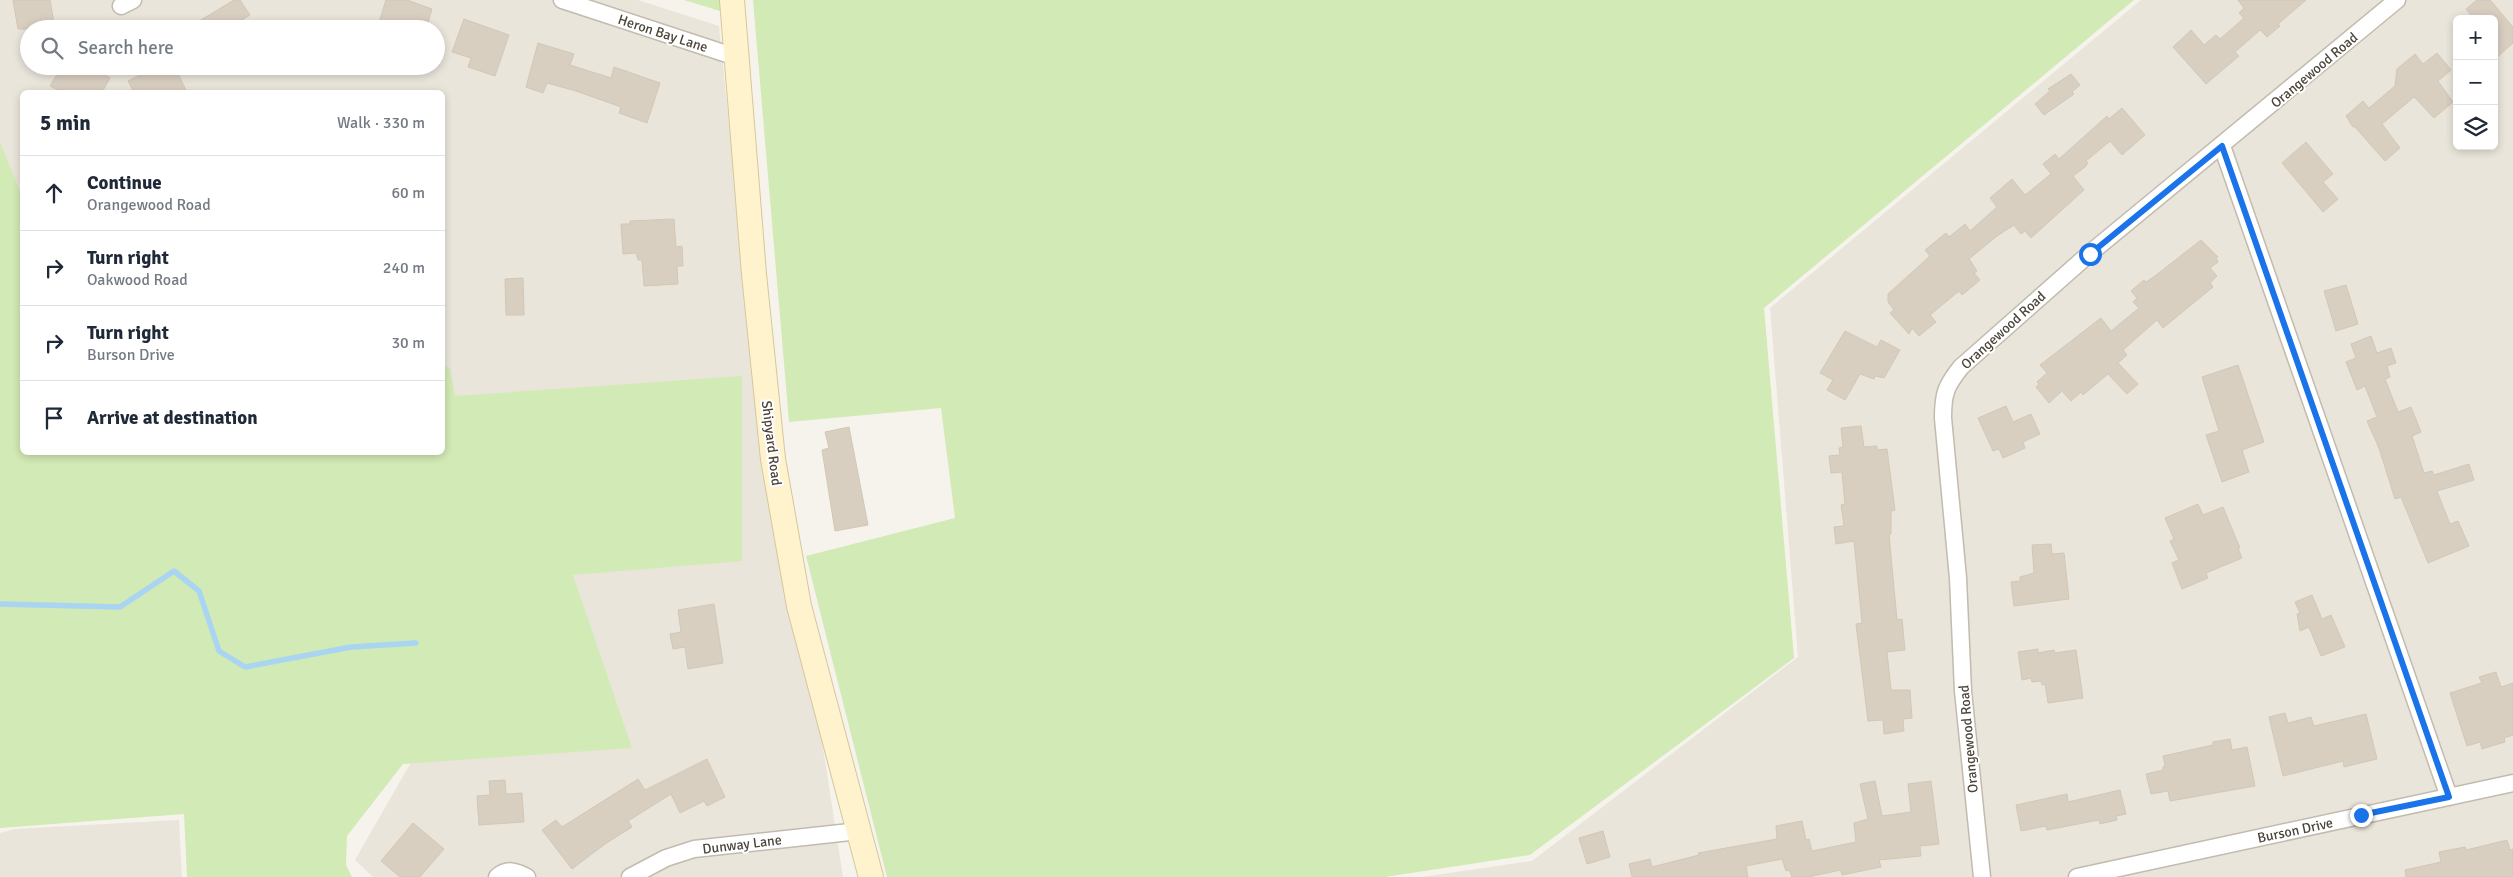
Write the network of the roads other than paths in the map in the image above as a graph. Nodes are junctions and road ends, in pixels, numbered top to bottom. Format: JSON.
{"nodes":[{"id":1,"x":562,"y":0,"type":"edge"},
{"id":2,"x":732,"y":0,"type":"edge"},
{"id":3,"x":2397,"y":0,"type":"edge"},
{"id":4,"x":736,"y":57,"type":"junction"},
{"id":5,"x":2222,"y":146,"type":"junction"},
{"id":6,"x":2513,"y":783,"type":"edge"},
{"id":7,"x":2449,"y":797,"type":"junction"},
{"id":8,"x":859,"y":831,"type":"junction"},
{"id":9,"x":637,"y":875,"type":"edge"},
{"id":10,"x":497,"y":877,"type":"edge"},
{"id":11,"x":527,"y":877,"type":"edge"},
{"id":12,"x":871,"y":877,"type":"edge"},
{"id":13,"x":1982,"y":877,"type":"edge"},
{"id":14,"x":2077,"y":877,"type":"edge"}],
"edges":[{"from":1,"to":4,"type":"street","name":"Heron Bay Lane"},
{"from":2,"to":4,"type":"street","name":"Shipyard Road"},
{"from":3,"to":5,"type":"street","name":"Orangewood Road"},
{"from":4,"to":8,"type":"street","name":"Shipyard Road"},
{"from":5,"to":7,"type":"street"},
{"from":5,"to":13,"type":"street","name":"Orangewood Road"},
{"from":6,"to":7,"type":"street","name":"Burson Drive"},
{"from":7,"to":14,"type":"street","name":"Burson Drive"},
{"from":8,"to":9,"type":"street","name":"Dunway Lane"},
{"from":8,"to":12,"type":"street","name":"Shipyard Road"},
{"from":10,"to":11,"type":"street"}]}
